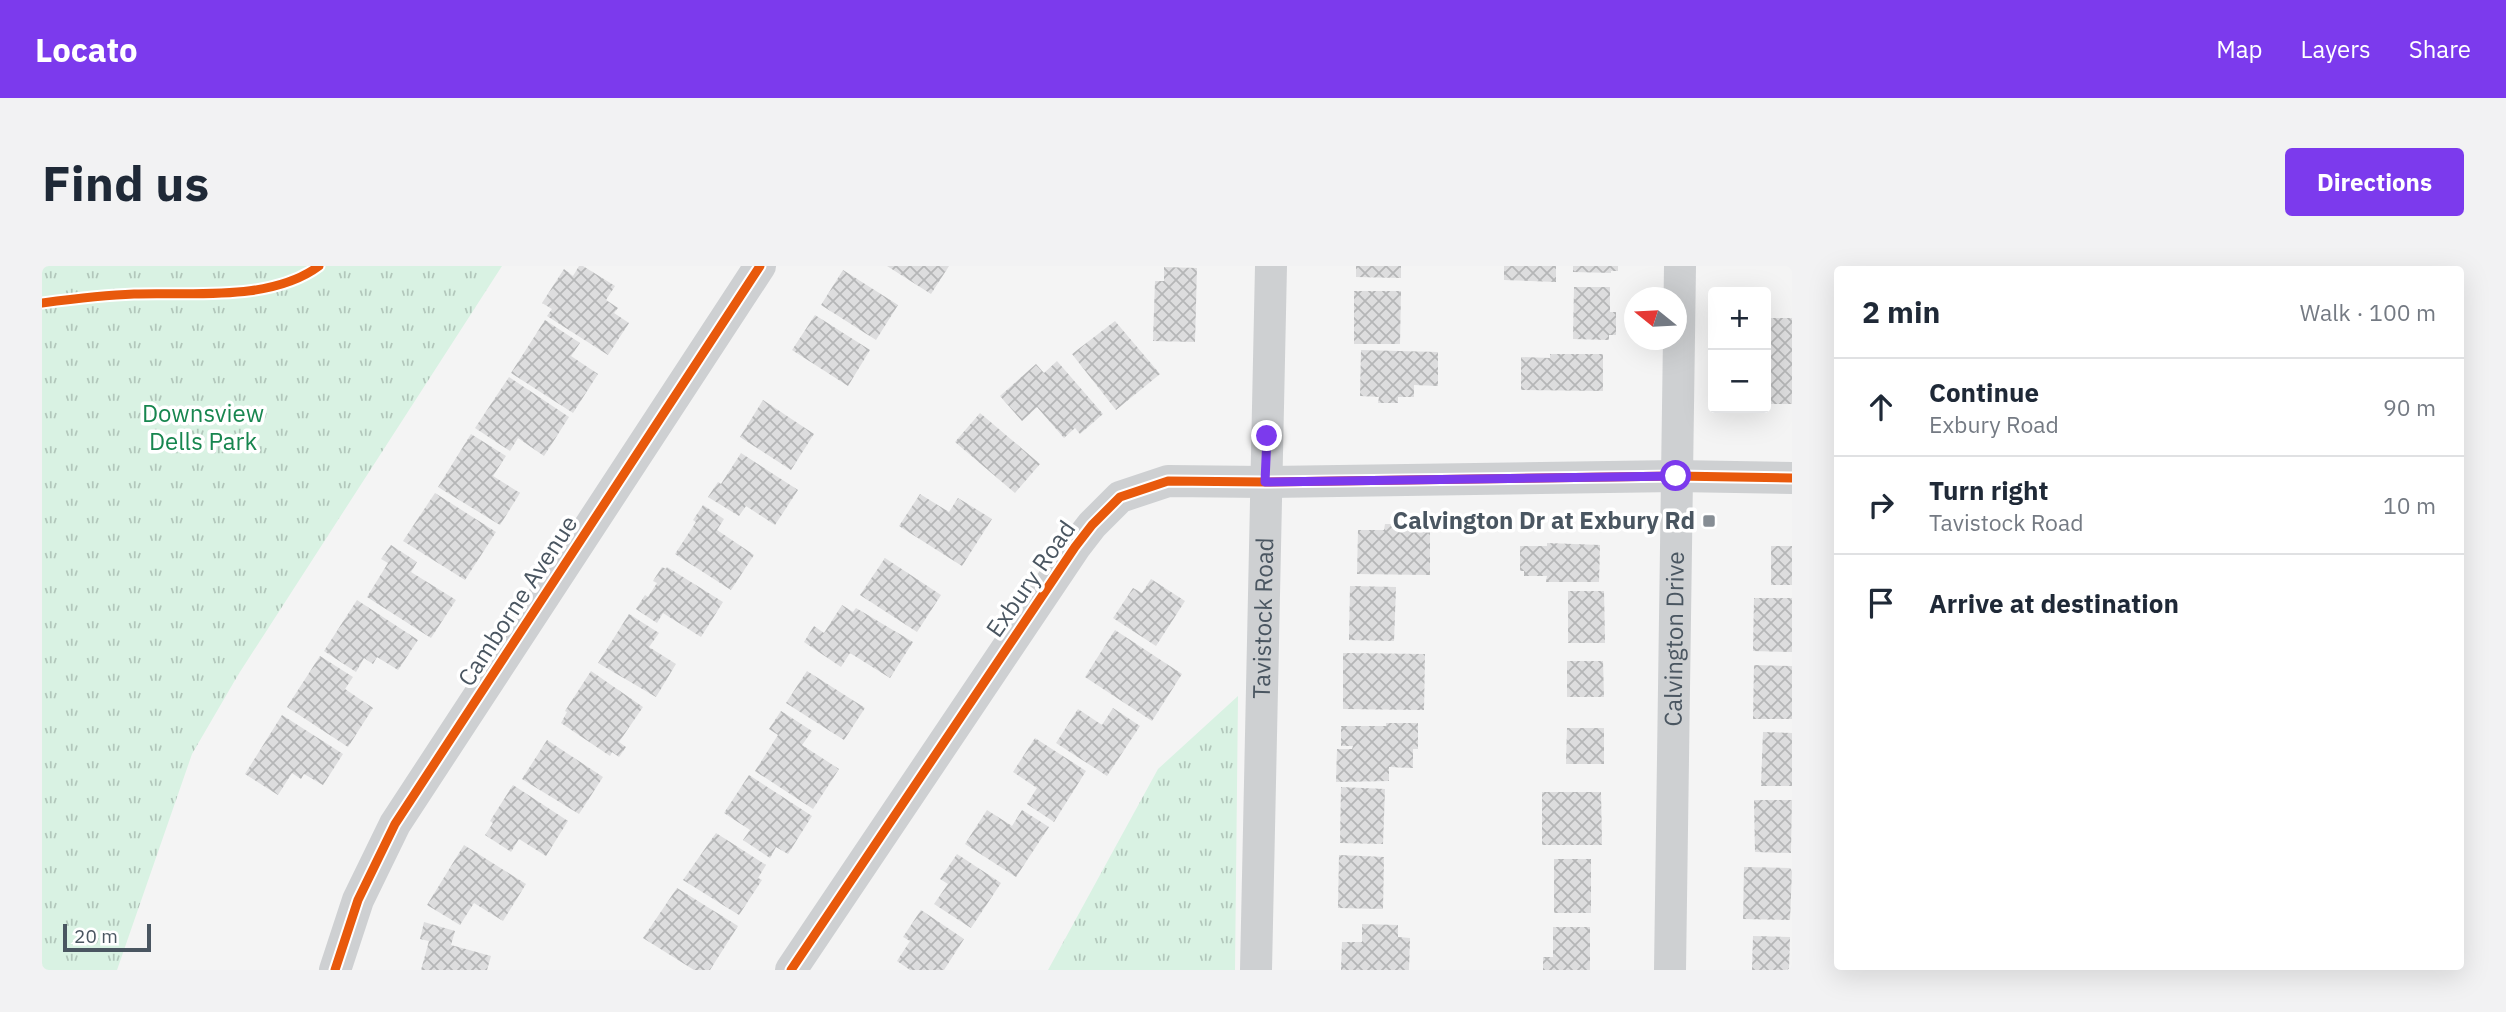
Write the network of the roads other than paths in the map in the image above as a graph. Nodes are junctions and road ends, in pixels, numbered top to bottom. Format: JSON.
{"nodes":[{"id":1,"x":760,"y":266,"type":"edge"},
{"id":2,"x":1271,"y":266,"type":"edge"},
{"id":3,"x":1681,"y":266,"type":"edge"},
{"id":4,"x":1676,"y":476,"type":"junction"},
{"id":5,"x":1792,"y":478,"type":"edge"},
{"id":6,"x":1265,"y":482,"type":"junction"},
{"id":7,"x":335,"y":970,"type":"edge"},
{"id":8,"x":791,"y":970,"type":"edge"},
{"id":9,"x":1256,"y":970,"type":"edge"},
{"id":10,"x":1670,"y":970,"type":"edge"}],
"edges":[{"from":1,"to":7,"type":"street","name":"Camborne Avenue"},
{"from":2,"to":6,"type":"street","name":"Tavistock Road"},
{"from":3,"to":4,"type":"street","name":"Calvington Drive"},
{"from":4,"to":5,"type":"street","name":"Exbury Road"},
{"from":4,"to":6,"type":"street","name":"Exbury Road"},
{"from":4,"to":10,"type":"street","name":"Calvington Drive"},
{"from":6,"to":8,"type":"street","name":"Exbury Road"},
{"from":6,"to":9,"type":"street","name":"Tavistock Road"}]}
